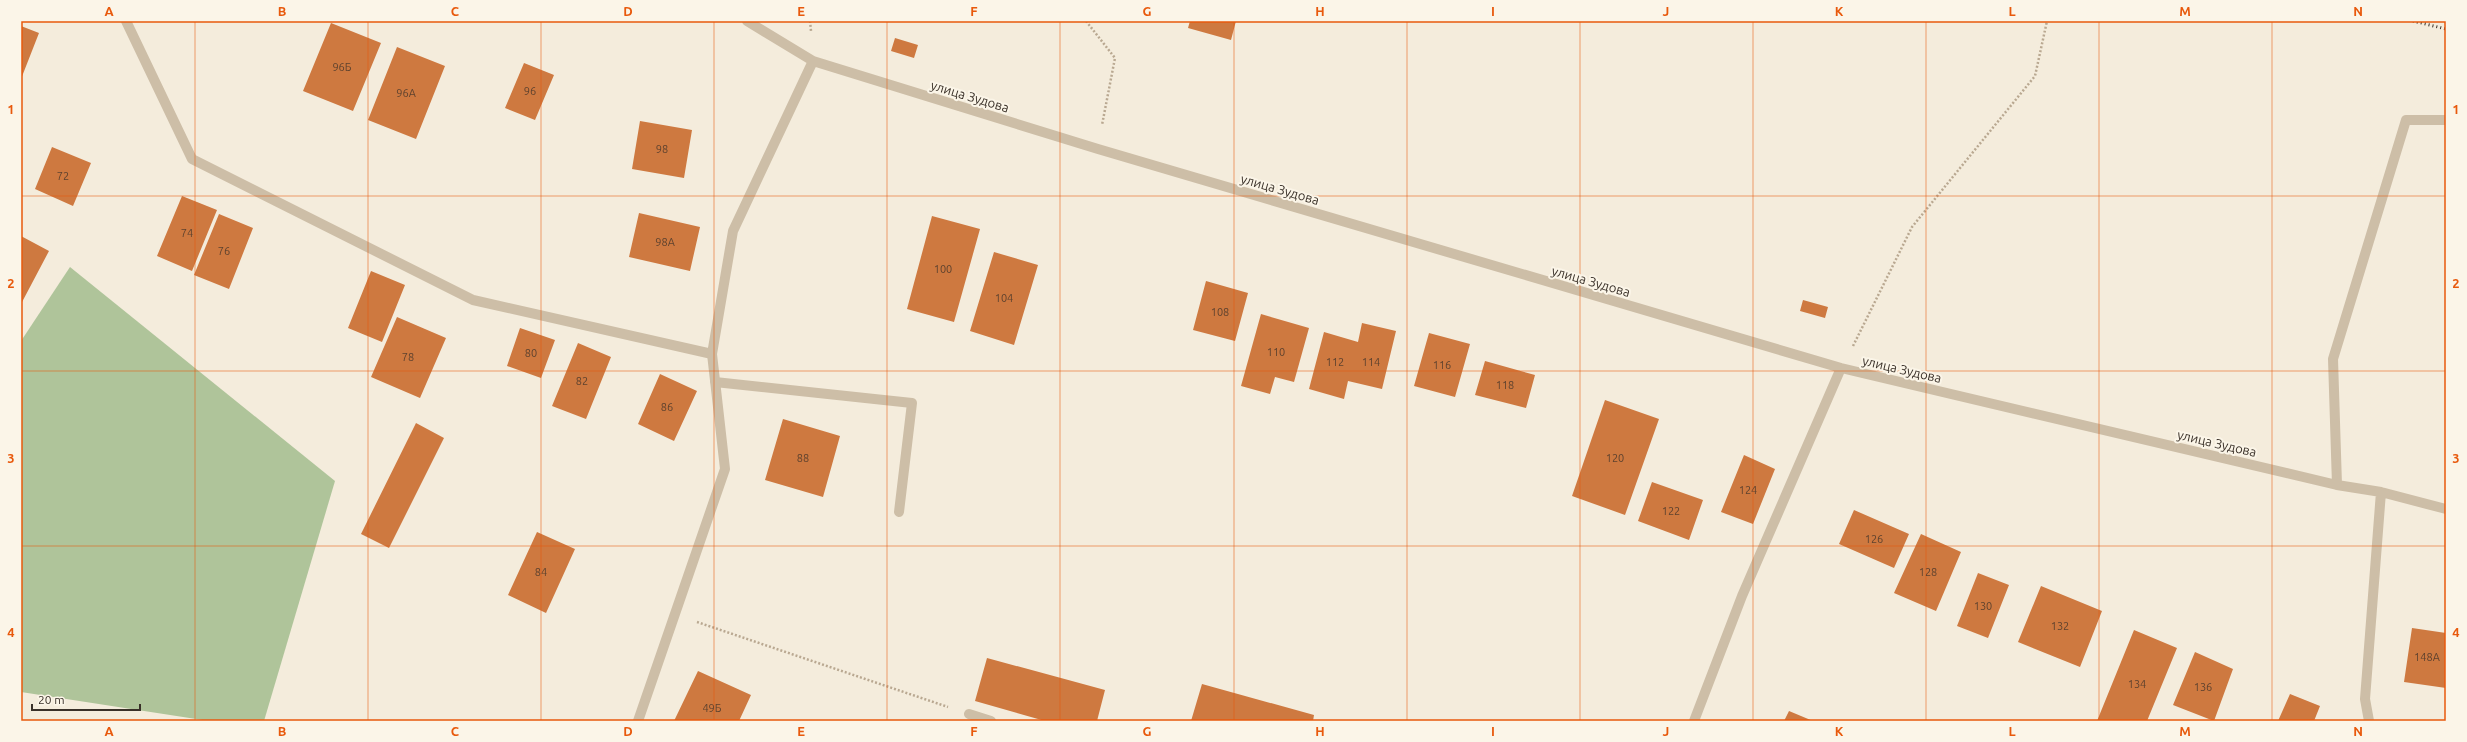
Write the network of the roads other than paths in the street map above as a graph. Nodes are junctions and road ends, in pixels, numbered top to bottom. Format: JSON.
{"nodes":[{"id":1,"x":126,"y":21,"type":"edge"},
{"id":2,"x":747,"y":21,"type":"edge"},
{"id":3,"x":813,"y":61,"type":"junction"},
{"id":4,"x":2446,"y":120,"type":"edge"},
{"id":5,"x":712,"y":354,"type":"junction"},
{"id":6,"x":1841,"y":368,"type":"junction"},
{"id":7,"x":715,"y":382,"type":"junction"},
{"id":8,"x":2337,"y":485,"type":"junction"},
{"id":9,"x":2382,"y":492,"type":"junction"},
{"id":10,"x":2446,"y":508,"type":"edge"},
{"id":11,"x":899,"y":512,"type":"dead end"},
{"id":12,"x":970,"y":714,"type":"road end"},
{"id":13,"x":638,"y":721,"type":"edge"},
{"id":14,"x":991,"y":721,"type":"edge"},
{"id":15,"x":1694,"y":721,"type":"edge"},
{"id":16,"x":2369,"y":721,"type":"edge"}],
"edges":[{"from":1,"to":5,"type":"street"},
{"from":2,"to":3,"type":"street","name":"улица Зудова"},
{"from":3,"to":5,"type":"street"},
{"from":3,"to":6,"type":"street","name":"улица Зудова"},
{"from":4,"to":8,"type":"street"},
{"from":5,"to":7,"type":"street"},
{"from":6,"to":8,"type":"street","name":"улица Зудова"},
{"from":6,"to":15,"type":"street"},
{"from":7,"to":11,"type":"street"},
{"from":7,"to":13,"type":"street"},
{"from":8,"to":9,"type":"street","name":"улица Зудова"},
{"from":9,"to":10,"type":"street","name":"улица Зудова"},
{"from":9,"to":16,"type":"street"},
{"from":12,"to":14,"type":"street"}]}
